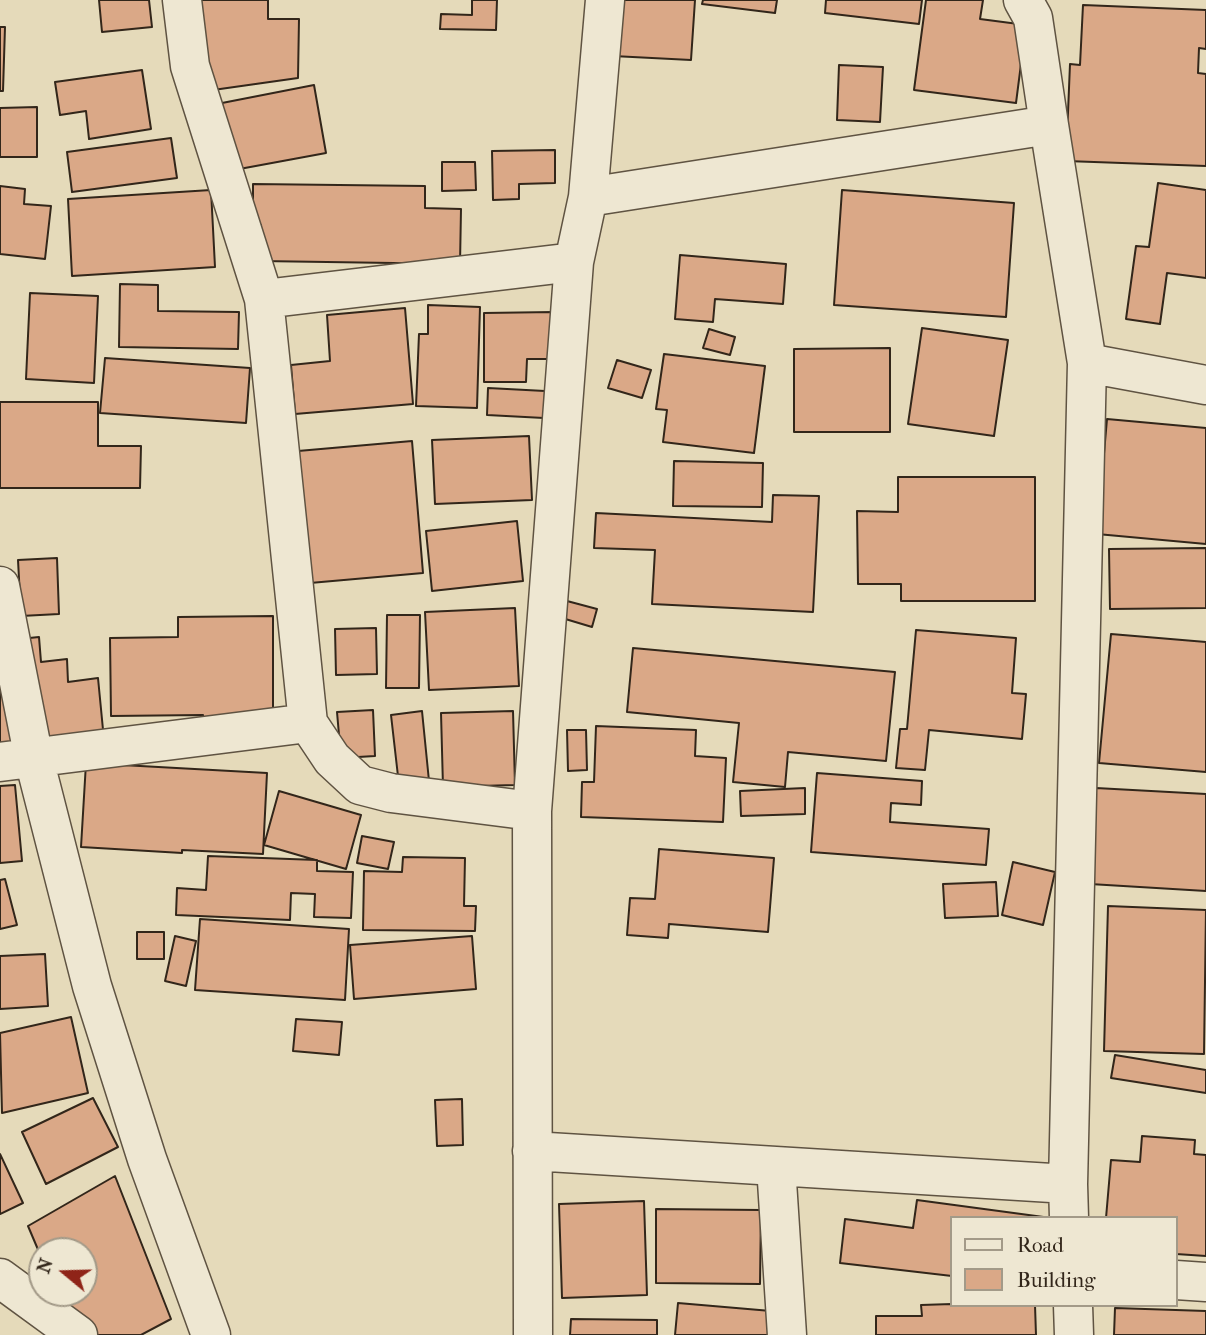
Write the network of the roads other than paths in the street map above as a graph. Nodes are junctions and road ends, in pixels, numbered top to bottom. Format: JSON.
{"nodes":[{"id":1,"x":182,"y":0,"type":"edge"},
{"id":2,"x":605,"y":0,"type":"edge"},
{"id":3,"x":1023,"y":0,"type":"edge"},
{"id":4,"x":1049,"y":125,"type":"junction"},
{"id":5,"x":588,"y":197,"type":"junction"},
{"id":6,"x":574,"y":262,"type":"junction"},
{"id":7,"x":264,"y":299,"type":"junction"},
{"id":8,"x":1087,"y":363,"type":"junction"},
{"id":9,"x":1206,"y":385,"type":"edge"},
{"id":10,"x":0,"y":586,"type":"edge"},
{"id":11,"x":308,"y":723,"type":"junction"},
{"id":12,"x":17,"y":760,"type":"edge"},
{"id":13,"x":532,"y":811,"type":"junction"},
{"id":14,"x":532,"y":1151,"type":"junction"},
{"id":15,"x":776,"y":1166,"type":"junction"},
{"id":16,"x":1069,"y":1201,"type":"edge"},
{"id":17,"x":0,"y":1278,"type":"edge"},
{"id":18,"x":1178,"y":1280,"type":"edge"},
{"id":19,"x":1206,"y":1282,"type":"edge"},
{"id":20,"x":1073,"y":1307,"type":"edge"},
{"id":21,"x":78,"y":1335,"type":"edge"},
{"id":22,"x":211,"y":1335,"type":"edge"},
{"id":23,"x":533,"y":1335,"type":"edge"},
{"id":24,"x":787,"y":1335,"type":"edge"},
{"id":25,"x":1074,"y":1335,"type":"edge"}],
"edges":[{"from":1,"to":7,"type":"street"},
{"from":2,"to":5,"type":"street"},
{"from":3,"to":4,"type":"street"},
{"from":4,"to":5,"type":"street"},
{"from":4,"to":8,"type":"street"},
{"from":5,"to":6,"type":"street"},
{"from":6,"to":7,"type":"street"},
{"from":6,"to":13,"type":"street"},
{"from":7,"to":11,"type":"street"},
{"from":8,"to":9,"type":"street"},
{"from":8,"to":16,"type":"street"},
{"from":10,"to":12,"type":"street"},
{"from":11,"to":12,"type":"street"},
{"from":11,"to":13,"type":"street"},
{"from":12,"to":22,"type":"street"},
{"from":13,"to":14,"type":"street"},
{"from":14,"to":15,"type":"street"},
{"from":14,"to":23,"type":"street"},
{"from":15,"to":16,"type":"street"},
{"from":15,"to":24,"type":"street"},
{"from":17,"to":21,"type":"street"},
{"from":18,"to":19,"type":"street"},
{"from":20,"to":25,"type":"street"}]}
